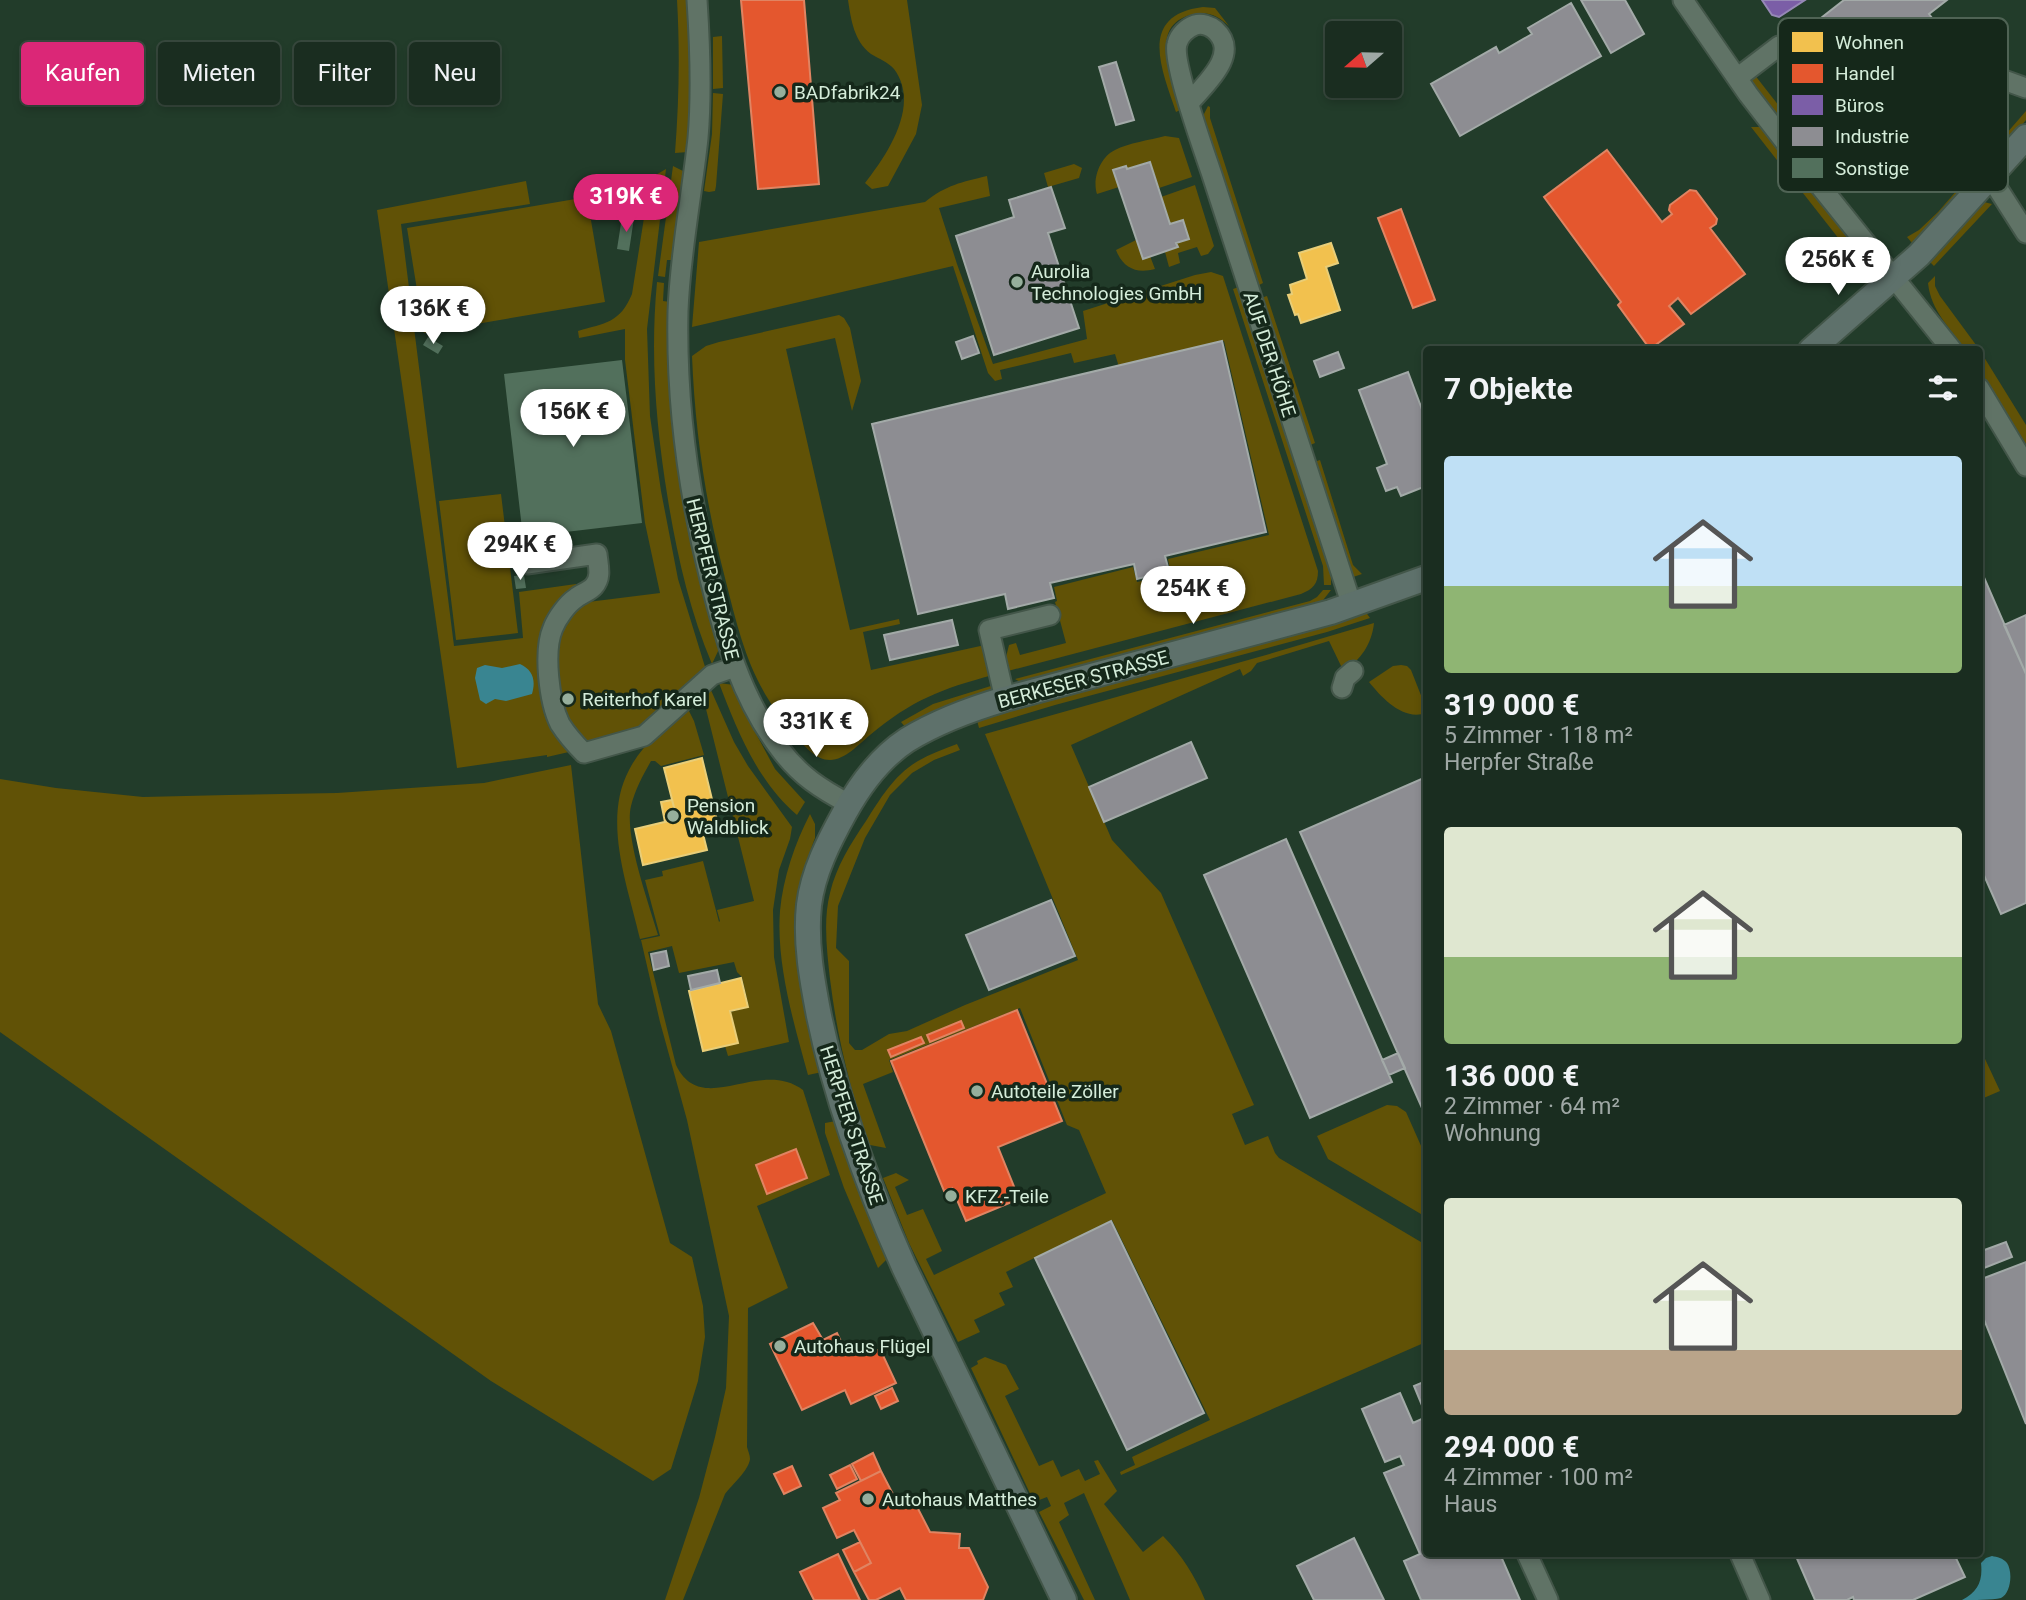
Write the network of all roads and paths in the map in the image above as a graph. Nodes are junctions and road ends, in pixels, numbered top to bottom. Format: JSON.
{"nodes":[{"id":1,"x":697,"y":0,"type":"edge"},
{"id":2,"x":1683,"y":0,"type":"edge"},
{"id":3,"x":1778,"y":48,"type":"edge"},
{"id":4,"x":1737,"y":78,"type":"junction"},
{"id":5,"x":2008,"y":82,"type":"edge"},
{"id":6,"x":2026,"y":88,"type":"edge"},
{"id":7,"x":1189,"y":102,"type":"dead end"},
{"id":8,"x":1778,"y":132,"type":"edge"},
{"id":9,"x":2026,"y":137,"type":"edge"},
{"id":10,"x":2008,"y":158,"type":"edge"},
{"id":11,"x":1825,"y":192,"type":"edge"},
{"id":12,"x":1977,"y":192,"type":"edge"},
{"id":13,"x":1999,"y":192,"type":"edge"},
{"id":14,"x":2026,"y":233,"type":"edge"},
{"id":15,"x":1894,"y":277,"type":"junction"},
{"id":16,"x":1816,"y":346,"type":"edge"},
{"id":17,"x":1949,"y":346,"type":"edge"},
{"id":18,"x":1983,"y":395,"type":"edge"},
{"id":19,"x":2026,"y":466,"type":"edge"},
{"id":20,"x":527,"y":564,"type":"dead end"},
{"id":21,"x":1423,"y":579,"type":"edge"},
{"id":22,"x":1352,"y":606,"type":"junction"},
{"id":23,"x":1049,"y":615,"type":"dead end"},
{"id":24,"x":735,"y":667,"type":"junction"},
{"id":25,"x":1353,"y":671,"type":"dead end"},
{"id":26,"x":1342,"y":688,"type":"dead end"},
{"id":27,"x":1005,"y":699,"type":"junction"},
{"id":28,"x":849,"y":804,"type":"junction"},
{"id":29,"x":1529,"y":1557,"type":"edge"},
{"id":30,"x":1741,"y":1557,"type":"edge"},
{"id":31,"x":1064,"y":1600,"type":"edge"},
{"id":32,"x":1548,"y":1600,"type":"edge"},
{"id":33,"x":1760,"y":1600,"type":"edge"}],
"edges":[{"from":1,"to":24,"type":"street","name":"HERPFER STRASSE"},
{"from":2,"to":4,"type":"street"},
{"from":3,"to":4,"type":"street"},
{"from":4,"to":8,"type":"street"},
{"from":5,"to":6,"type":"street"},
{"from":7,"to":22,"type":"street","name":"AUF DER HÖHE"},
{"from":9,"to":10,"type":"main road"},
{"from":11,"to":15,"type":"street"},
{"from":12,"to":15,"type":"main road"},
{"from":13,"to":14,"type":"street"},
{"from":15,"to":16,"type":"main road"},
{"from":15,"to":17,"type":"street"},
{"from":18,"to":19,"type":"street"},
{"from":20,"to":24,"type":"street"},
{"from":21,"to":22,"type":"main road","name":"BERKESER STRASSE"},
{"from":22,"to":27,"type":"main road","name":"BERKESER STRASSE"},
{"from":23,"to":27,"type":"street"},
{"from":24,"to":28,"type":"street","name":"HERPFER STRASSE"},
{"from":25,"to":26,"type":"street"},
{"from":27,"to":28,"type":"main road","name":"BERKESER STRASSE"},
{"from":28,"to":31,"type":"main road","name":"HERPFER STRASSE"},
{"from":29,"to":32,"type":"street"},
{"from":30,"to":33,"type":"street"}]}
